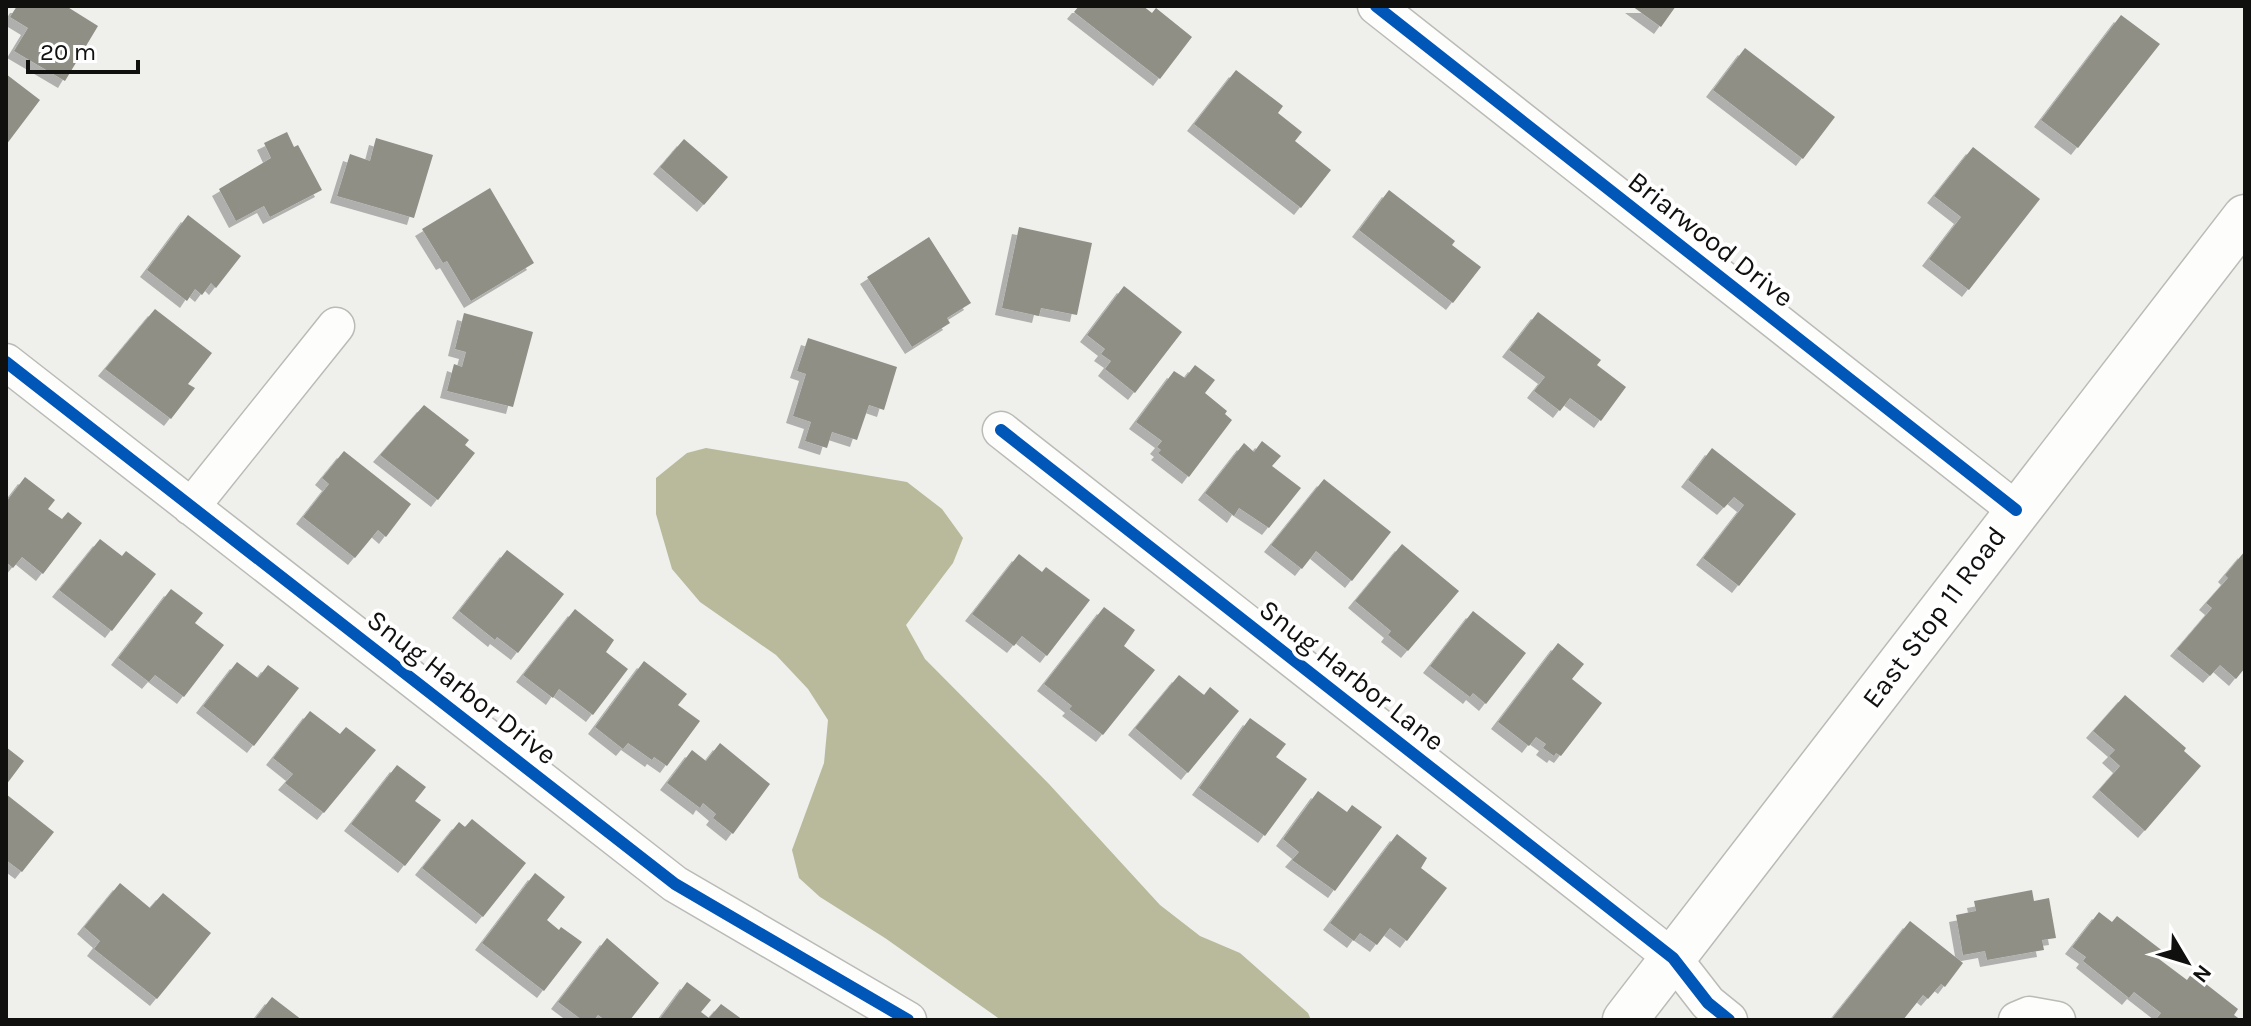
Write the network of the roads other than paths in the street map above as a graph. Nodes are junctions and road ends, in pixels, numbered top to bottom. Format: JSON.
{"nodes":[{"id":1,"x":1376,"y":6,"type":"edge"},
{"id":2,"x":2239,"y":238,"type":"edge"},
{"id":3,"x":336,"y":326,"type":"dead end"},
{"id":4,"x":6,"y":362,"type":"edge"},
{"id":5,"x":1001,"y":430,"type":"dead end"},
{"id":6,"x":191,"y":507,"type":"junction"},
{"id":7,"x":2016,"y":510,"type":"junction"},
{"id":8,"x":1673,"y":958,"type":"junction"},
{"id":9,"x":908,"y":1020,"type":"edge"},
{"id":10,"x":1625,"y":1020,"type":"edge"},
{"id":11,"x":1729,"y":1020,"type":"edge"},
{"id":12,"x":2017,"y":1020,"type":"edge"},
{"id":13,"x":2057,"y":1020,"type":"edge"}],
"edges":[{"from":1,"to":7,"type":"street","name":"Briarwood Drive"},
{"from":2,"to":7,"type":"main road","name":"East Stop 11 Road"},
{"from":3,"to":6,"type":"street"},
{"from":4,"to":6,"type":"street","name":"Snug Harbor Drive"},
{"from":5,"to":8,"type":"street","name":"Snug Harbor Lane"},
{"from":6,"to":9,"type":"street","name":"Snug Harbor Drive"},
{"from":7,"to":8,"type":"main road","name":"East Stop 11 Road"},
{"from":8,"to":10,"type":"main road","name":"East Stop 11 Road"},
{"from":8,"to":11,"type":"street","name":"Snug Harbor Lane"},
{"from":12,"to":13,"type":"street"}]}
